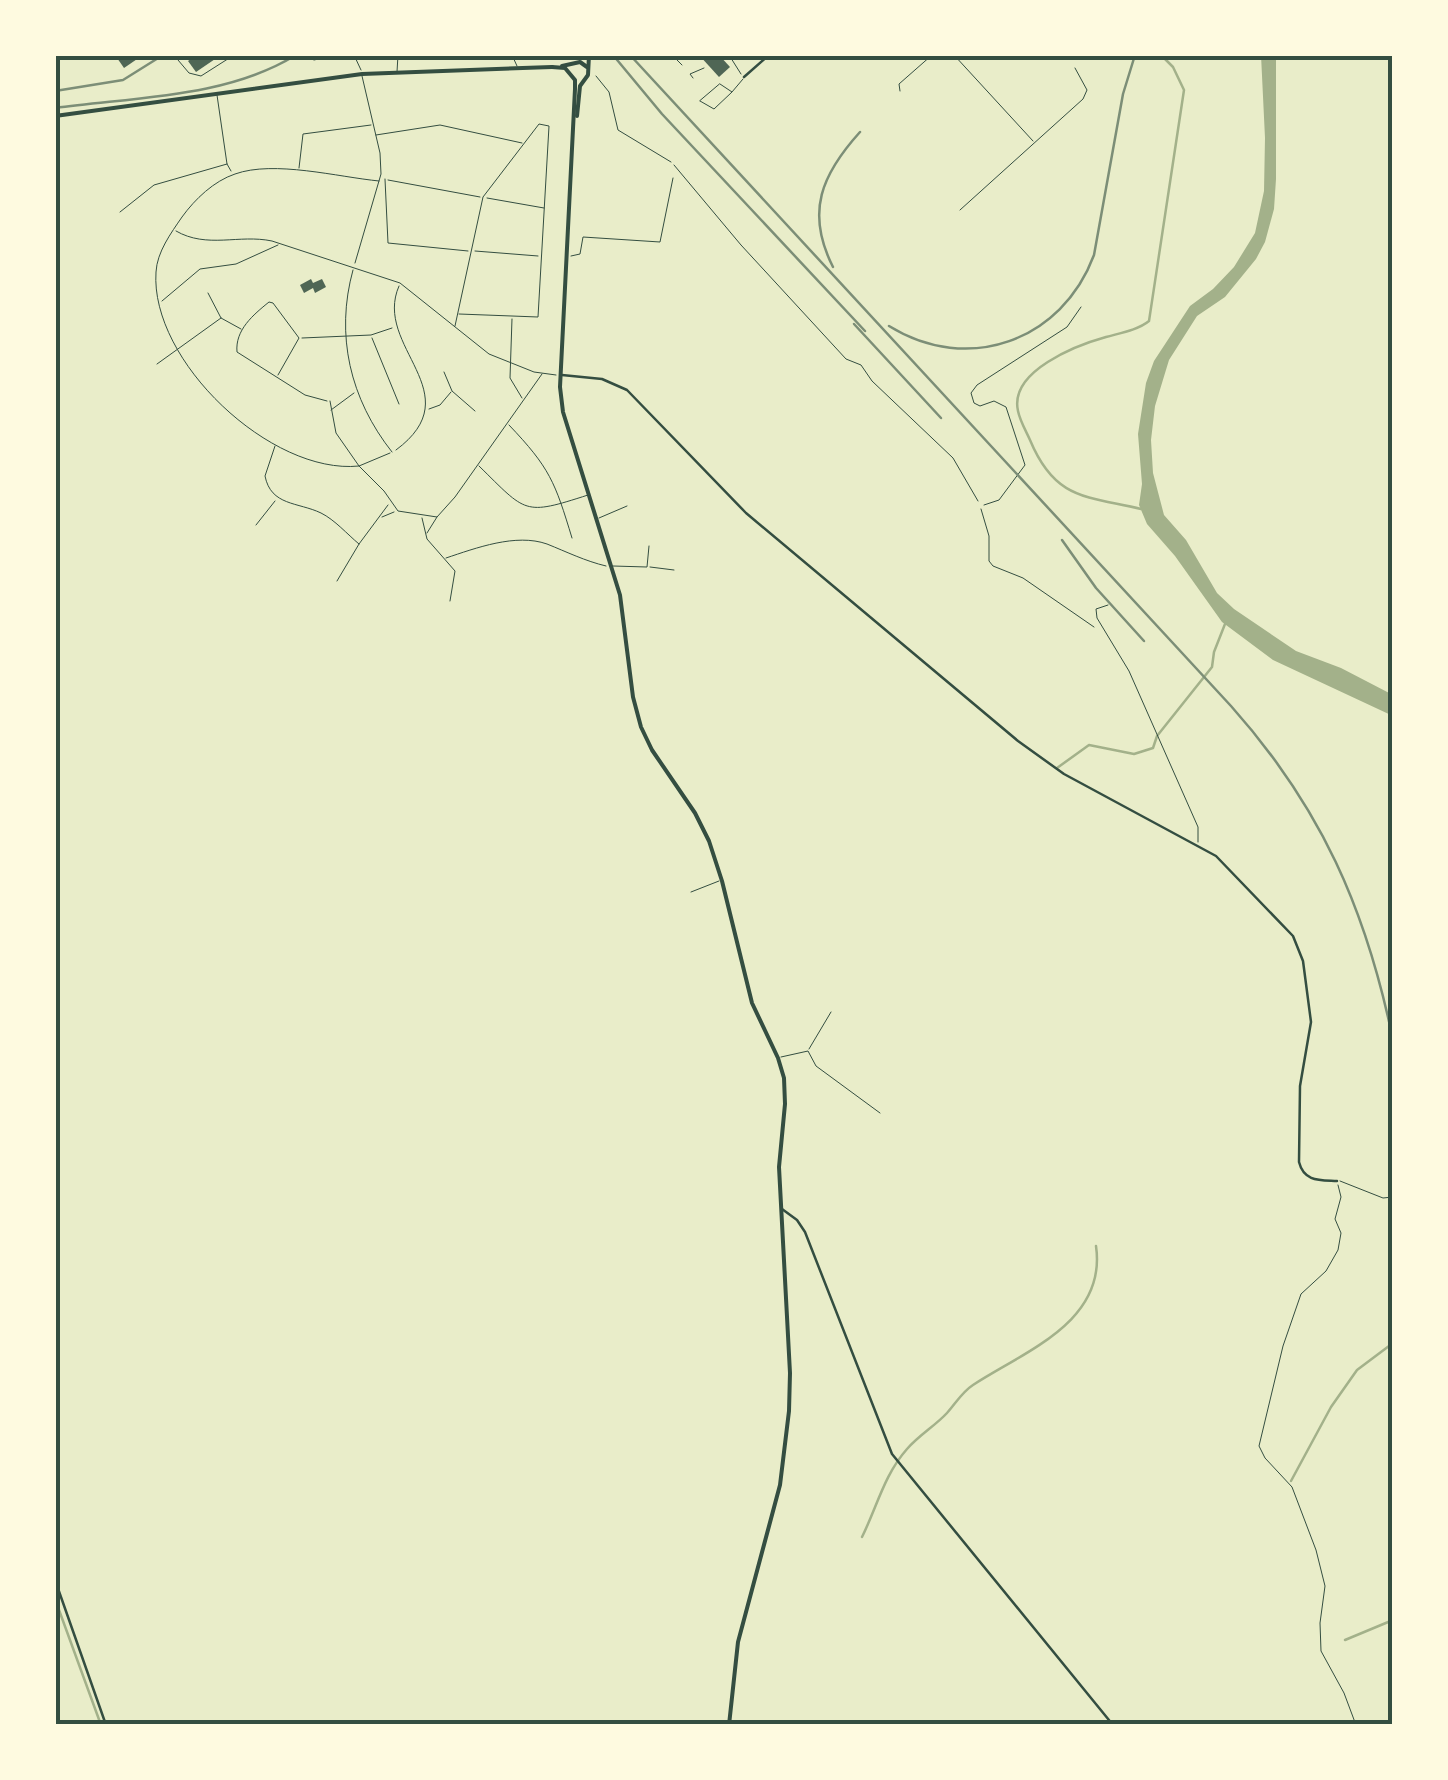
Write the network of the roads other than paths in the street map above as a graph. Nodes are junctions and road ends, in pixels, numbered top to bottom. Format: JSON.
{"nodes":[{"id":1,"x":234,"y":55,"type":"edge"},
{"id":2,"x":304,"y":55,"type":"edge"},
{"id":3,"x":336,"y":55,"type":"edge"},
{"id":4,"x":354,"y":55,"type":"edge"},
{"id":5,"x":398,"y":55,"type":"edge"},
{"id":6,"x":512,"y":55,"type":"edge"},
{"id":7,"x":587,"y":55,"type":"edge"},
{"id":8,"x":672,"y":55,"type":"edge"},
{"id":9,"x":729,"y":55,"type":"edge"},
{"id":10,"x":769,"y":55,"type":"edge"},
{"id":11,"x":932,"y":55,"type":"edge"},
{"id":12,"x":954,"y":55,"type":"edge"},
{"id":13,"x":178,"y":60,"type":"dead end"},
{"id":14,"x":577,"y":63,"type":"junction"},
{"id":15,"x":552,"y":67,"type":"junction"},
{"id":16,"x":518,"y":68,"type":"junction"},
{"id":17,"x":587,"y":68,"type":"junction"},
{"id":18,"x":704,"y":68,"type":"dead end"},
{"id":19,"x":1075,"y":68,"type":"dead end"},
{"id":20,"x":398,"y":72,"type":"junction"},
{"id":21,"x":362,"y":74,"type":"junction"},
{"id":22,"x":569,"y":74,"type":"junction"},
{"id":23,"x":690,"y":74,"type":"junction"},
{"id":24,"x":744,"y":77,"type":"junction"},
{"id":25,"x":693,"y":78,"type":"dead end"},
{"id":26,"x":574,"y":80,"type":"junction"},
{"id":27,"x":582,"y":81,"type":"junction"},
{"id":28,"x":900,"y":91,"type":"dead end"},
{"id":29,"x":732,"y":92,"type":"junction"},
{"id":30,"x":217,"y":94,"type":"junction"},
{"id":31,"x":55,"y":116,"type":"edge"},
{"id":32,"x":373,"y":125,"type":"junction"},
{"id":33,"x":376,"y":135,"type":"junction"},
{"id":34,"x":574,"y":140,"type":"junction"},
{"id":35,"x":525,"y":144,"type":"junction"},
{"id":36,"x":1035,"y":144,"type":"junction"},
{"id":37,"x":673,"y":163,"type":"road end"},
{"id":38,"x":226,"y":164,"type":"junction"},
{"id":39,"x":299,"y":172,"type":"junction"},
{"id":40,"x":233,"y":174,"type":"junction"},
{"id":41,"x":686,"y":178,"type":"junction"},
{"id":42,"x":382,"y":180,"type":"junction"},
{"id":43,"x":484,"y":197,"type":"junction"},
{"id":44,"x":544,"y":208,"type":"junction"},
{"id":45,"x":960,"y":210,"type":"dead end"},
{"id":46,"x":120,"y":212,"type":"dead end"},
{"id":47,"x":174,"y":229,"type":"junction"},
{"id":48,"x":280,"y":243,"type":"junction"},
{"id":49,"x":472,"y":251,"type":"junction"},
{"id":50,"x":568,"y":256,"type":"junction"},
{"id":51,"x":541,"y":257,"type":"junction"},
{"id":52,"x":354,"y":267,"type":"junction"},
{"id":53,"x":400,"y":283,"type":"junction"},
{"id":54,"x":208,"y":293,"type":"dead end"},
{"id":55,"x":160,"y":302,"type":"junction"},
{"id":56,"x":459,"y":314,"type":"junction"},
{"id":57,"x":512,"y":317,"type":"junction"},
{"id":58,"x":221,"y":318,"type":"junction"},
{"id":59,"x":455,"y":326,"type":"junction"},
{"id":60,"x":392,"y":328,"type":"dead end"},
{"id":61,"x":241,"y":329,"type":"junction"},
{"id":62,"x":371,"y":335,"type":"junction"},
{"id":63,"x":345,"y":336,"type":"junction"},
{"id":64,"x":299,"y":338,"type":"junction"},
{"id":65,"x":178,"y":348,"type":"junction"},
{"id":66,"x":157,"y":364,"type":"dead end"},
{"id":67,"x":510,"y":364,"type":"junction"},
{"id":68,"x":444,"y":372,"type":"dead end"},
{"id":69,"x":542,"y":374,"type":"junction"},
{"id":70,"x":560,"y":375,"type":"junction"},
{"id":71,"x":278,"y":376,"type":"junction"},
{"id":72,"x":452,"y":391,"type":"junction"},
{"id":73,"x":358,"y":392,"type":"junction"},
{"id":74,"x":404,"y":394,"type":"dead end"},
{"id":75,"x":396,"y":397,"type":"junction"},
{"id":76,"x":525,"y":400,"type":"junction"},
{"id":77,"x":330,"y":402,"type":"junction"},
{"id":78,"x":339,"y":404,"type":"junction"},
{"id":79,"x":399,"y":404,"type":"dead end"},
{"id":80,"x":331,"y":410,"type":"junction"},
{"id":81,"x":426,"y":410,"type":"junction"},
{"id":82,"x":475,"y":411,"type":"dead end"},
{"id":83,"x":507,"y":424,"type":"junction"},
{"id":84,"x":276,"y":443,"type":"junction"},
{"id":85,"x":392,"y":452,"type":"junction"},
{"id":86,"x":477,"y":464,"type":"junction"},
{"id":87,"x":358,"y":466,"type":"junction"},
{"id":88,"x":588,"y":495,"type":"junction"},
{"id":89,"x":978,"y":501,"type":"road end"},
{"id":90,"x":390,"y":503,"type":"junction"},
{"id":91,"x":562,"y":503,"type":"junction"},
{"id":92,"x":627,"y":506,"type":"dead end"},
{"id":93,"x":398,"y":512,"type":"junction"},
{"id":94,"x":422,"y":515,"type":"junction"},
{"id":95,"x":437,"y":517,"type":"junction"},
{"id":96,"x":378,"y":518,"type":"junction"},
{"id":97,"x":596,"y":519,"type":"junction"},
{"id":98,"x":425,"y":535,"type":"junction"},
{"id":99,"x":572,"y":538,"type":"dead end"},
{"id":100,"x":359,"y":544,"type":"junction"},
{"id":101,"x":649,"y":546,"type":"dead end"},
{"id":102,"x":446,"y":558,"type":"junction"},
{"id":103,"x":611,"y":566,"type":"junction"},
{"id":104,"x":647,"y":567,"type":"junction"},
{"id":105,"x":674,"y":570,"type":"dead end"},
{"id":106,"x":337,"y":581,"type":"dead end"},
{"id":107,"x":450,"y":601,"type":"dead end"},
{"id":108,"x":1108,"y":605,"type":"dead end"},
{"id":109,"x":1197,"y":845,"type":"junction"},
{"id":110,"x":722,"y":881,"type":"junction"},
{"id":111,"x":690,"y":892,"type":"dead end"},
{"id":112,"x":831,"y":1012,"type":"dead end"},
{"id":113,"x":808,"y":1052,"type":"junction"},
{"id":114,"x":778,"y":1058,"type":"junction"},
{"id":115,"x":880,"y":1114,"type":"dead end"},
{"id":116,"x":1338,"y":1181,"type":"junction"},
{"id":117,"x":1393,"y":1197,"type":"edge"},
{"id":118,"x":781,"y":1208,"type":"junction"},
{"id":119,"x":55,"y":1580,"type":"edge"},
{"id":120,"x":106,"y":1725,"type":"edge"},
{"id":121,"x":729,"y":1725,"type":"edge"},
{"id":122,"x":1113,"y":1725,"type":"edge"},
{"id":123,"x":1356,"y":1725,"type":"edge"}],
"edges":[{"from":1,"to":13,"type":"street"},
{"from":2,"to":3,"type":"street"},
{"from":4,"to":21,"type":"street"},
{"from":5,"to":20,"type":"street"},
{"from":6,"to":16,"type":"street"},
{"from":7,"to":14,"type":"main road"},
{"from":7,"to":17,"type":"main road"},
{"from":8,"to":23,"type":"street"},
{"from":9,"to":24,"type":"street"},
{"from":10,"to":24,"type":"street"},
{"from":11,"to":28,"type":"street"},
{"from":12,"to":36,"type":"street"},
{"from":14,"to":15,"type":"main road"},
{"from":14,"to":17,"type":"main road"},
{"from":14,"to":22,"type":"main road"},
{"from":15,"to":16,"type":"main road"},
{"from":15,"to":22,"type":"main road"},
{"from":16,"to":20,"type":"main road"},
{"from":17,"to":27,"type":"main road"},
{"from":18,"to":23,"type":"street"},
{"from":19,"to":36,"type":"street"},
{"from":20,"to":21,"type":"main road"},
{"from":21,"to":30,"type":"main road"},
{"from":21,"to":32,"type":"street"},
{"from":22,"to":26,"type":"main road"},
{"from":23,"to":25,"type":"street"},
{"from":24,"to":29,"type":"street"},
{"from":26,"to":27,"type":"main road"},
{"from":26,"to":34,"type":"main road"},
{"from":27,"to":34,"type":"main road"},
{"from":29,"to":29,"type":"street"},
{"from":30,"to":31,"type":"main road"},
{"from":30,"to":38,"type":"street"},
{"from":32,"to":33,"type":"street"},
{"from":32,"to":39,"type":"street"},
{"from":33,"to":35,"type":"street"},
{"from":33,"to":42,"type":"street"},
{"from":34,"to":50,"type":"main road"},
{"from":35,"to":43,"type":"street"},
{"from":35,"to":44,"type":"street"},
{"from":36,"to":45,"type":"street"},
{"from":37,"to":41,"type":"street"},
{"from":38,"to":40,"type":"street"},
{"from":38,"to":46,"type":"street"},
{"from":39,"to":40,"type":"street"},
{"from":39,"to":42,"type":"street"},
{"from":40,"to":47,"type":"street"},
{"from":41,"to":50,"type":"street"},
{"from":41,"to":89,"type":"street"},
{"from":42,"to":43,"type":"street"},
{"from":42,"to":49,"type":"street"},
{"from":42,"to":52,"type":"street"},
{"from":43,"to":44,"type":"street"},
{"from":43,"to":49,"type":"street"},
{"from":44,"to":51,"type":"street"},
{"from":47,"to":48,"type":"street"},
{"from":47,"to":55,"type":"street"},
{"from":48,"to":52,"type":"street"},
{"from":48,"to":55,"type":"street"},
{"from":49,"to":51,"type":"street"},
{"from":49,"to":56,"type":"street"},
{"from":50,"to":70,"type":"main road"},
{"from":51,"to":57,"type":"street"},
{"from":52,"to":53,"type":"street"},
{"from":52,"to":63,"type":"street"},
{"from":53,"to":59,"type":"street"},
{"from":53,"to":81,"type":"street"},
{"from":54,"to":58,"type":"street"},
{"from":55,"to":65,"type":"street"},
{"from":56,"to":57,"type":"street"},
{"from":56,"to":59,"type":"street"},
{"from":57,"to":67,"type":"street"},
{"from":58,"to":61,"type":"street"},
{"from":58,"to":65,"type":"street"},
{"from":59,"to":67,"type":"street"},
{"from":60,"to":62,"type":"street"},
{"from":61,"to":64,"type":"street"},
{"from":61,"to":71,"type":"street"},
{"from":62,"to":63,"type":"street"},
{"from":62,"to":75,"type":"street"},
{"from":63,"to":64,"type":"street"},
{"from":63,"to":73,"type":"street"},
{"from":64,"to":71,"type":"street"},
{"from":65,"to":66,"type":"street"},
{"from":65,"to":84,"type":"street"},
{"from":67,"to":69,"type":"street"},
{"from":67,"to":76,"type":"street"},
{"from":68,"to":72,"type":"street"},
{"from":69,"to":70,"type":"street"},
{"from":69,"to":76,"type":"street"},
{"from":70,"to":88,"type":"main road"},
{"from":70,"to":109,"type":"street"},
{"from":71,"to":77,"type":"street"},
{"from":72,"to":81,"type":"street"},
{"from":72,"to":82,"type":"street"},
{"from":73,"to":78,"type":"street"},
{"from":73,"to":85,"type":"street"},
{"from":74,"to":75,"type":"street"},
{"from":75,"to":79,"type":"street"},
{"from":76,"to":83,"type":"street"},
{"from":77,"to":78,"type":"street"},
{"from":77,"to":80,"type":"street"},
{"from":78,"to":80,"type":"street"},
{"from":80,"to":87,"type":"street"},
{"from":81,"to":85,"type":"street"},
{"from":83,"to":86,"type":"street"},
{"from":83,"to":91,"type":"street"},
{"from":84,"to":87,"type":"street"},
{"from":84,"to":100,"type":"street"},
{"from":85,"to":87,"type":"street"},
{"from":86,"to":91,"type":"street"},
{"from":86,"to":95,"type":"street"},
{"from":87,"to":90,"type":"street"},
{"from":88,"to":91,"type":"street"},
{"from":88,"to":97,"type":"main road"},
{"from":90,"to":93,"type":"street"},
{"from":90,"to":96,"type":"street"},
{"from":91,"to":99,"type":"street"},
{"from":92,"to":97,"type":"street"},
{"from":93,"to":94,"type":"street"},
{"from":93,"to":96,"type":"street"},
{"from":94,"to":95,"type":"street"},
{"from":94,"to":98,"type":"street"},
{"from":95,"to":98,"type":"street"},
{"from":96,"to":100,"type":"street"},
{"from":97,"to":103,"type":"main road"},
{"from":98,"to":102,"type":"street"},
{"from":100,"to":106,"type":"street"},
{"from":101,"to":104,"type":"street"},
{"from":102,"to":103,"type":"street"},
{"from":102,"to":107,"type":"street"},
{"from":103,"to":104,"type":"street"},
{"from":103,"to":110,"type":"main road"},
{"from":104,"to":105,"type":"street"},
{"from":108,"to":109,"type":"street"},
{"from":109,"to":116,"type":"street"},
{"from":110,"to":111,"type":"street"},
{"from":110,"to":114,"type":"main road"},
{"from":112,"to":113,"type":"street"},
{"from":113,"to":114,"type":"street"},
{"from":113,"to":115,"type":"street"},
{"from":114,"to":118,"type":"main road"},
{"from":116,"to":117,"type":"street"},
{"from":116,"to":123,"type":"street"},
{"from":118,"to":121,"type":"main road"},
{"from":118,"to":122,"type":"street"},
{"from":119,"to":120,"type":"street"}]}
